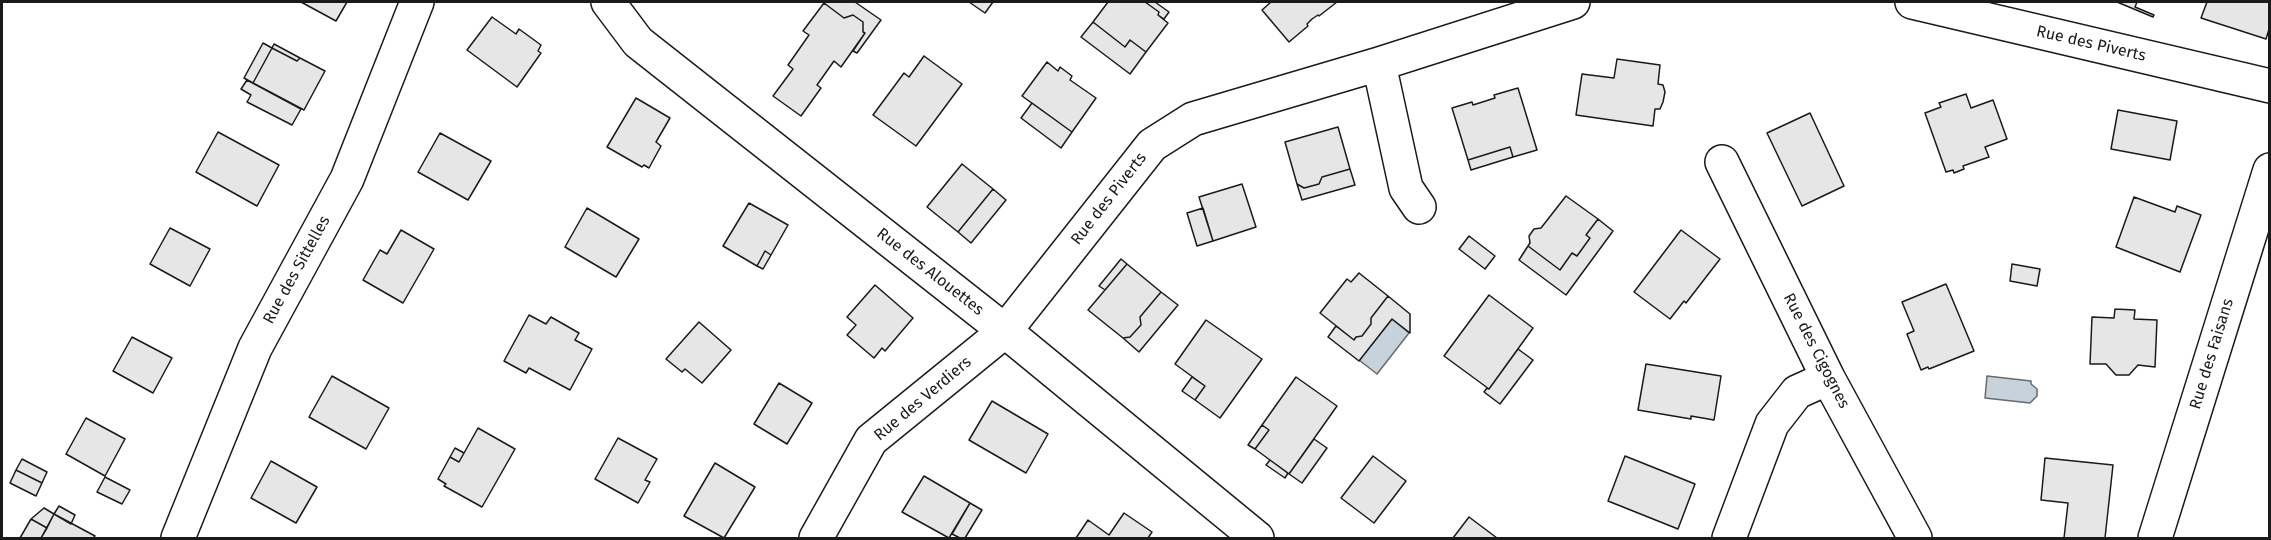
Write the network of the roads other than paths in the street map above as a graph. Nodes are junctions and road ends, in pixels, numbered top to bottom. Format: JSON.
{"nodes":[{"id":1,"x":417,"y":2,"type":"edge"},
{"id":2,"x":608,"y":2,"type":"edge"},
{"id":3,"x":1573,"y":2,"type":"edge"},
{"id":4,"x":1912,"y":2,"type":"edge"},
{"id":5,"x":1379,"y":64,"type":"junction"},
{"id":6,"x":2270,"y":86,"type":"edge"},
{"id":7,"x":1722,"y":162,"type":"dead end"},
{"id":8,"x":2270,"y":170,"type":"edge"},
{"id":9,"x":1419,"y":207,"type":"dead end"},
{"id":10,"x":1005,"y":331,"type":"junction"},
{"id":11,"x":1828,"y":378,"type":"junction"},
{"id":12,"x":178,"y":538,"type":"edge"},
{"id":13,"x":816,"y":538,"type":"edge"},
{"id":14,"x":1257,"y":538,"type":"edge"},
{"id":15,"x":1729,"y":538,"type":"edge"},
{"id":16,"x":1915,"y":538,"type":"edge"},
{"id":17,"x":2155,"y":538,"type":"edge"}],
"edges":[{"from":1,"to":12,"type":"street","name":"Rue des Sittelles"},
{"from":2,"to":10,"type":"street","name":"Rue des Alouettes"},
{"from":3,"to":5,"type":"street","name":"Rue des Piverts"},
{"from":4,"to":6,"type":"street","name":"Rue des Piverts"},
{"from":5,"to":9,"type":"street"},
{"from":5,"to":10,"type":"street","name":"Rue des Piverts"},
{"from":7,"to":11,"type":"street","name":"Rue des Cigognes"},
{"from":8,"to":17,"type":"street","name":"Rue des Faisans"},
{"from":10,"to":13,"type":"street","name":"Rue des Verdiers"},
{"from":10,"to":14,"type":"street","name":"Rue des Alouettes"},
{"from":11,"to":15,"type":"street"},
{"from":11,"to":16,"type":"street","name":"Rue des Cigognes"}]}
